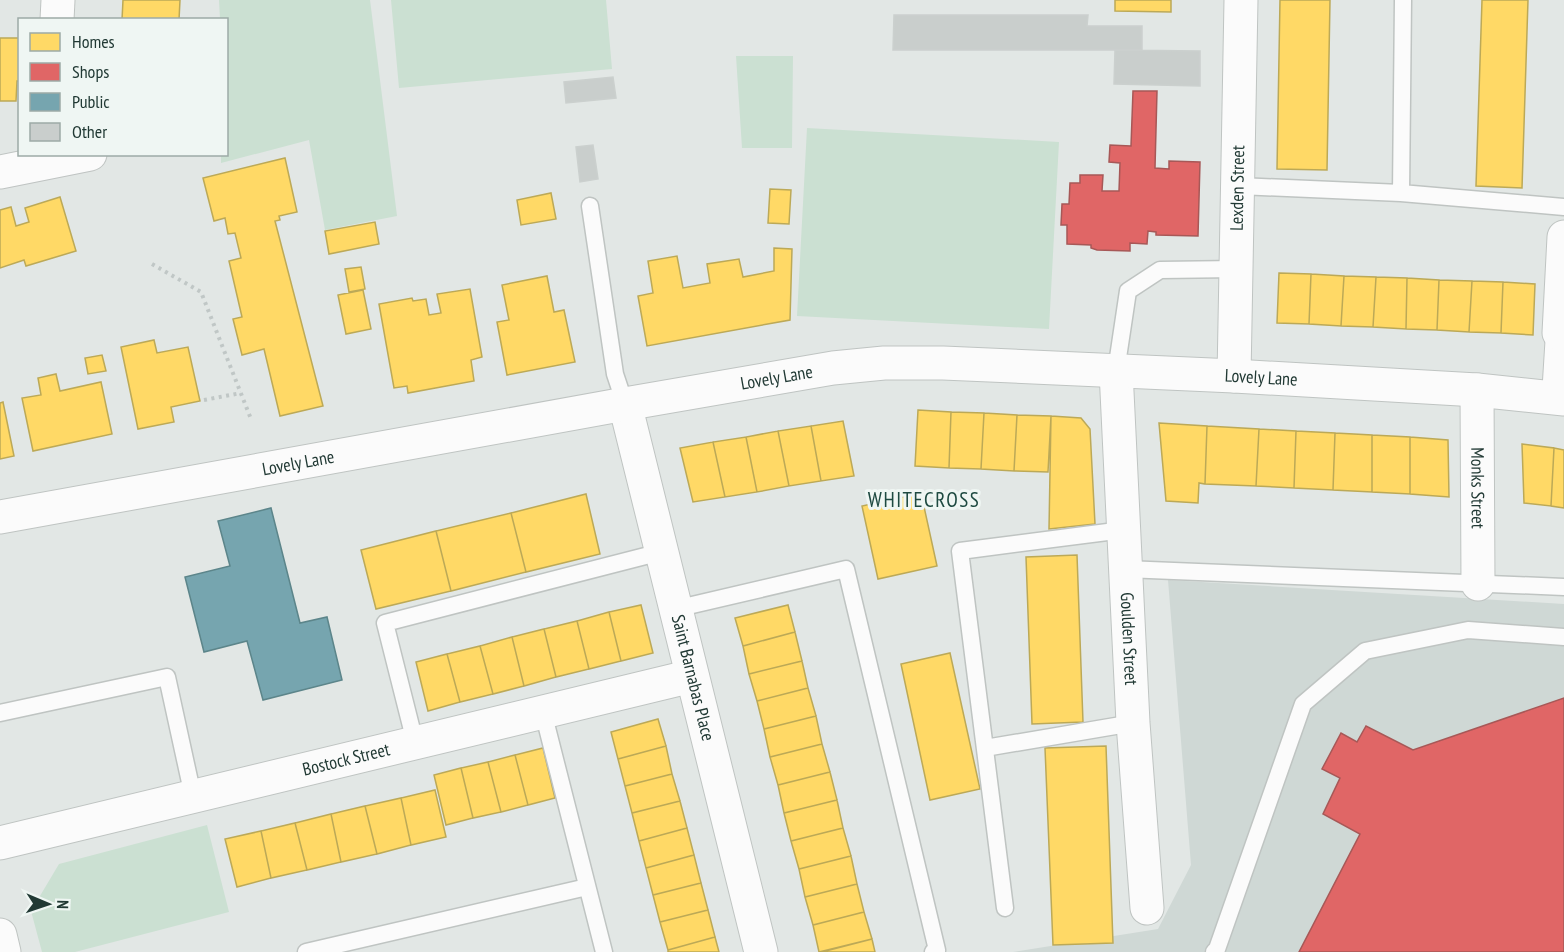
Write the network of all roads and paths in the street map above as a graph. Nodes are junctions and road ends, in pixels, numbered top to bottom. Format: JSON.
{"nodes":[{"id":1,"x":58,"y":0,"type":"edge"},
{"id":2,"x":1240,"y":0,"type":"edge"},
{"id":3,"x":1403,"y":0,"type":"edge"},
{"id":4,"x":57,"y":18,"type":"edge"},
{"id":5,"x":72,"y":156,"type":"edge"},
{"id":6,"x":54,"y":158,"type":"edge"},
{"id":7,"x":0,"y":172,"type":"edge"},
{"id":8,"x":1239,"y":186,"type":"junction"},
{"id":9,"x":1401,"y":193,"type":"junction"},
{"id":10,"x":590,"y":206,"type":"dead end"},
{"id":11,"x":1564,"y":207,"type":"edge"},
{"id":12,"x":1564,"y":237,"type":"edge"},
{"id":13,"x":152,"y":264,"type":"dead end"},
{"id":14,"x":1237,"y":269,"type":"junction"},
{"id":15,"x":1559,"y":333,"type":"joint"},
{"id":16,"x":1116,"y":371,"type":"junction"},
{"id":17,"x":1234,"y":376,"type":"junction"},
{"id":18,"x":1478,"y":390,"type":"junction"},
{"id":19,"x":241,"y":393,"type":"junction"},
{"id":20,"x":1560,"y":398,"type":"edge"},
{"id":21,"x":204,"y":400,"type":"dead end"},
{"id":22,"x":625,"y":404,"type":"junction"},
{"id":23,"x":251,"y":419,"type":"dead end"},
{"id":24,"x":0,"y":517,"type":"edge"},
{"id":25,"x":1123,"y":530,"type":"junction"},
{"id":26,"x":661,"y":552,"type":"junction"},
{"id":27,"x":1125,"y":568,"type":"junction"},
{"id":28,"x":1478,"y":584,"type":"junction"},
{"id":29,"x":1564,"y":587,"type":"edge"},
{"id":30,"x":675,"y":609,"type":"junction"},
{"id":31,"x":1564,"y":637,"type":"edge"},
{"id":32,"x":692,"y":676,"type":"junction"},
{"id":33,"x":543,"y":712,"type":"junction"},
{"id":34,"x":0,"y":713,"type":"edge"},
{"id":35,"x":1133,"y":723,"type":"junction"},
{"id":36,"x":416,"y":742,"type":"junction"},
{"id":37,"x":985,"y":748,"type":"junction"},
{"id":38,"x":193,"y":796,"type":"junction"},
{"id":39,"x":0,"y":843,"type":"edge"},
{"id":40,"x":587,"y":887,"type":"junction"},
{"id":41,"x":1005,"y":908,"type":"dead end"},
{"id":42,"x":1147,"y":909,"type":"dead end"},
{"id":43,"x":0,"y":935,"type":"edge"},
{"id":44,"x":4,"y":952,"type":"edge"},
{"id":45,"x":306,"y":952,"type":"edge"},
{"id":46,"x":604,"y":952,"type":"edge"},
{"id":47,"x":761,"y":952,"type":"edge"},
{"id":48,"x":933,"y":952,"type":"edge"},
{"id":49,"x":1214,"y":952,"type":"edge"}],
"edges":[{"from":1,"to":4,"type":"street"},
{"from":2,"to":8,"type":"street","name":"Lexden Street"},
{"from":3,"to":9,"type":"lane"},
{"from":5,"to":6,"type":"street"},
{"from":6,"to":7,"type":"street"},
{"from":8,"to":9,"type":"lane"},
{"from":8,"to":14,"type":"street","name":"Lexden Street"},
{"from":9,"to":11,"type":"lane"},
{"from":10,"to":22,"type":"lane"},
{"from":12,"to":15,"type":"street"},
{"from":13,"to":19,"type":"path"},
{"from":14,"to":16,"type":"lane"},
{"from":14,"to":17,"type":"street","name":"Lexden Street"},
{"from":15,"to":20,"type":"street"},
{"from":16,"to":17,"type":"street","name":"Lovely Lane"},
{"from":16,"to":22,"type":"street","name":"Lovely Lane"},
{"from":16,"to":25,"type":"street","name":"Goulden Street"},
{"from":17,"to":18,"type":"street","name":"Lovely Lane"},
{"from":18,"to":20,"type":"street","name":"Lovely Lane"},
{"from":18,"to":28,"type":"street","name":"Monks Street"},
{"from":19,"to":21,"type":"path"},
{"from":19,"to":23,"type":"path"},
{"from":22,"to":24,"type":"street","name":"Lovely Lane"},
{"from":22,"to":26,"type":"street","name":"Saint Barnabas Place"},
{"from":25,"to":27,"type":"street","name":"Goulden Street"},
{"from":25,"to":37,"type":"lane"},
{"from":26,"to":30,"type":"street","name":"Saint Barnabas Place"},
{"from":26,"to":36,"type":"lane"},
{"from":27,"to":28,"type":"lane"},
{"from":27,"to":35,"type":"street","name":"Goulden Street"},
{"from":28,"to":29,"type":"lane"},
{"from":30,"to":32,"type":"street","name":"Saint Barnabas Place"},
{"from":30,"to":48,"type":"lane"},
{"from":31,"to":49,"type":"lane"},
{"from":32,"to":33,"type":"street","name":"Bostock Street"},
{"from":32,"to":47,"type":"street","name":"Saint Barnabas Place"},
{"from":33,"to":36,"type":"street","name":"Bostock Street"},
{"from":33,"to":40,"type":"lane"},
{"from":34,"to":38,"type":"lane"},
{"from":35,"to":37,"type":"lane"},
{"from":35,"to":42,"type":"street","name":"Goulden Street"},
{"from":36,"to":38,"type":"street","name":"Bostock Street"},
{"from":37,"to":41,"type":"lane"},
{"from":38,"to":39,"type":"street","name":"Bostock Street"},
{"from":40,"to":45,"type":"lane"},
{"from":40,"to":46,"type":"lane"},
{"from":43,"to":44,"type":"street"}]}
